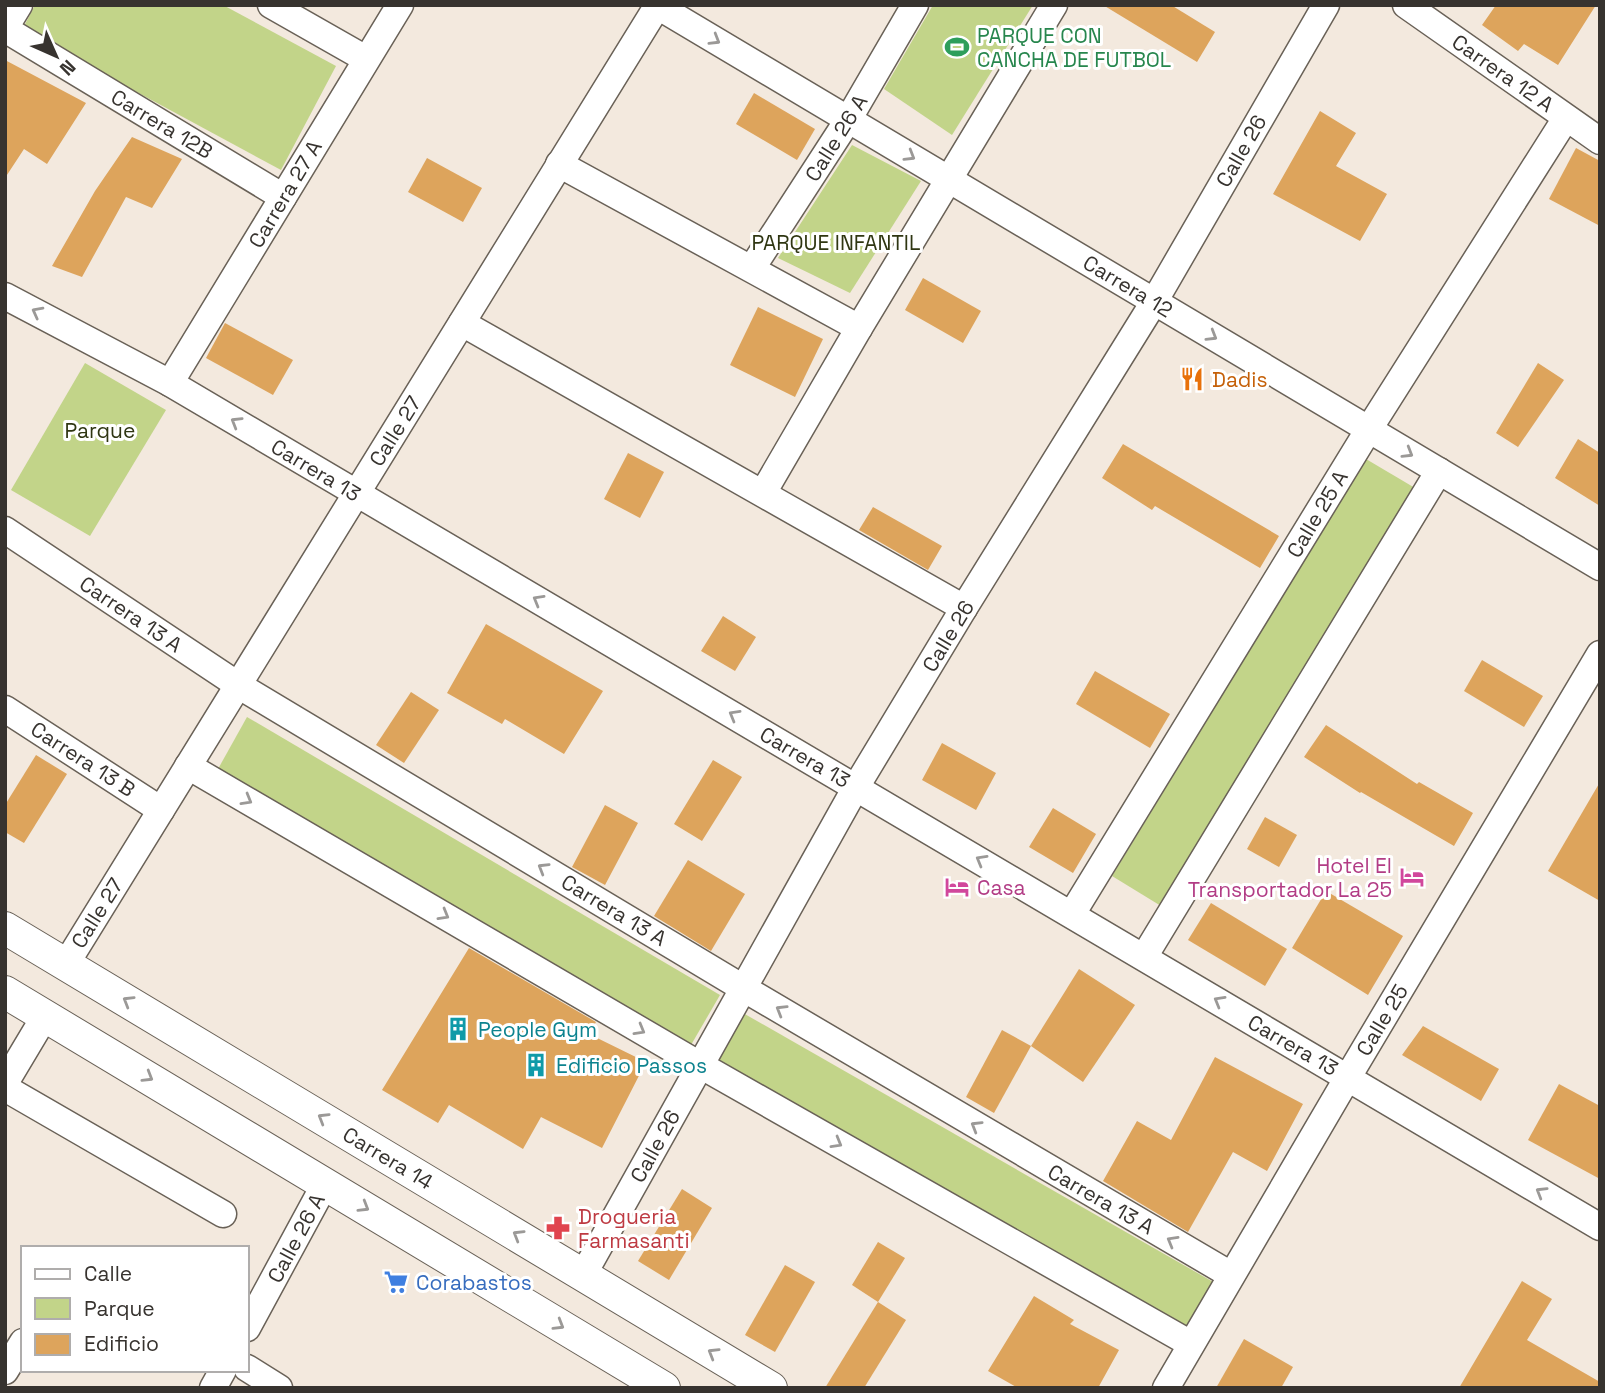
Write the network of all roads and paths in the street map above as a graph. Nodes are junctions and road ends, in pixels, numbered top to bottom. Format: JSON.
{"nodes":[{"id":1,"x":19,"y":5,"type":"edge"},
{"id":2,"x":271,"y":5,"type":"edge"},
{"id":3,"x":400,"y":5,"type":"edge"},
{"id":4,"x":915,"y":5,"type":"edge"},
{"id":5,"x":1054,"y":5,"type":"edge"},
{"id":6,"x":1326,"y":5,"type":"edge"},
{"id":7,"x":1406,"y":5,"type":"edge"},
{"id":8,"x":657,"y":6,"type":"edge"},
{"id":9,"x":5,"y":28,"type":"edge"},
{"id":10,"x":366,"y":59,"type":"junction"},
{"id":11,"x":1566,"y":118,"type":"junction"},
{"id":12,"x":848,"y":120,"type":"junction"},
{"id":13,"x":1600,"y":141,"type":"edge"},
{"id":14,"x":559,"y":164,"type":"junction"},
{"id":15,"x":949,"y":179,"type":"junction"},
{"id":16,"x":283,"y":197,"type":"junction"},
{"id":17,"x":752,"y":268,"type":"junction"},
{"id":18,"x":5,"y":296,"type":"edge"},
{"id":19,"x":1154,"y":302,"type":"junction"},
{"id":20,"x":462,"y":323,"type":"junction"},
{"id":21,"x":859,"y":328,"type":"junction"},
{"id":22,"x":170,"y":383,"type":"junction"},
{"id":23,"x":1369,"y":429,"type":"junction"},
{"id":24,"x":1439,"y":471,"type":"junction"},
{"id":25,"x":356,"y":493,"type":"junction"},
{"id":26,"x":763,"y":493,"type":"junction"},
{"id":27,"x":5,"y":530,"type":"edge"},
{"id":28,"x":1600,"y":566,"type":"edge"},
{"id":29,"x":964,"y":608,"type":"junction"},
{"id":30,"x":1600,"y":654,"type":"edge"},
{"id":31,"x":238,"y":685,"type":"junction"},
{"id":32,"x":5,"y":709,"type":"edge"},
{"id":33,"x":188,"y":765,"type":"junction"},
{"id":34,"x":856,"y":787,"type":"junction"},
{"id":35,"x":161,"y":810,"type":"junction"},
{"id":36,"x":1072,"y":914,"type":"junction"},
{"id":37,"x":5,"y":928,"type":"edge"},
{"id":38,"x":1144,"y":957,"type":"junction"},
{"id":39,"x":66,"y":964,"type":"junction"},
{"id":40,"x":743,"y":988,"type":"junction"},
{"id":41,"x":5,"y":992,"type":"edge"},
{"id":42,"x":45,"y":1016,"type":"junction"},
{"id":43,"x":700,"y":1065,"type":"junction"},
{"id":44,"x":1348,"y":1077,"type":"junction"},
{"id":45,"x":5,"y":1086,"type":"edge"},
{"id":46,"x":325,"y":1184,"type":"junction"},
{"id":47,"x":223,"y":1214,"type":"dead end"},
{"id":48,"x":1600,"y":1227,"type":"edge"},
{"id":49,"x":583,"y":1275,"type":"junction"},
{"id":50,"x":1231,"y":1275,"type":"junction"},
{"id":51,"x":248,"y":1326,"type":"edge"},
{"id":52,"x":1191,"y":1344,"type":"junction"},
{"id":53,"x":21,"y":1345,"type":"edge"},
{"id":54,"x":248,"y":1369,"type":"edge"},
{"id":55,"x":5,"y":1371,"type":"edge"},
{"id":56,"x":222,"y":1372,"type":"edge"},
{"id":57,"x":213,"y":1388,"type":"edge"},
{"id":58,"x":279,"y":1388,"type":"edge"},
{"id":59,"x":664,"y":1388,"type":"edge"},
{"id":60,"x":771,"y":1388,"type":"edge"},
{"id":61,"x":1166,"y":1388,"type":"edge"}],
"edges":[{"from":1,"to":9,"type":"street"},
{"from":2,"to":10,"type":"street"},
{"from":3,"to":10,"type":"street","name":"Carrera 27 A"},
{"from":4,"to":12,"type":"street","name":"Calle 26 A"},
{"from":5,"to":15,"type":"street"},
{"from":6,"to":19,"type":"street","name":"Calle 26"},
{"from":7,"to":11,"type":"street","name":"Carrera 12 A"},
{"from":8,"to":12,"type":"street","name":"Carrera 12","one_way":true},
{"from":8,"to":14,"type":"street","name":"Calle 27"},
{"from":9,"to":16,"type":"street","name":"Carrera 12B"},
{"from":10,"to":16,"type":"street","name":"Carrera 27 A"},
{"from":11,"to":13,"type":"street","name":"Carrera 12 A"},
{"from":11,"to":23,"type":"street","name":"Calle 25 A"},
{"from":12,"to":15,"type":"street","name":"Carrera 12","one_way":true},
{"from":12,"to":17,"type":"street","name":"Calle 26 A"},
{"from":14,"to":17,"type":"street"},
{"from":14,"to":20,"type":"street","name":"Calle 27"},
{"from":15,"to":19,"type":"street","name":"Carrera 12"},
{"from":15,"to":21,"type":"street"},
{"from":16,"to":22,"type":"street","name":"Carrera 27 A"},
{"from":17,"to":21,"type":"street"},
{"from":22,"to":18,"type":"street","name":"Carrera 13","one_way":true},
{"from":19,"to":23,"type":"street","name":"Carrera 12","one_way":true},
{"from":19,"to":29,"type":"street","name":"Calle 26"},
{"from":20,"to":25,"type":"street","name":"Calle 27"},
{"from":20,"to":26,"type":"street"},
{"from":21,"to":26,"type":"street"},
{"from":25,"to":22,"type":"street","name":"Carrera 13","one_way":true},
{"from":23,"to":24,"type":"street","name":"Carrera 12","one_way":true},
{"from":23,"to":36,"type":"street","name":"Calle 25 A"},
{"from":24,"to":28,"type":"street","name":"Carrera 12"},
{"from":24,"to":38,"type":"street"},
{"from":25,"to":31,"type":"street","name":"Calle 27"},
{"from":34,"to":25,"type":"street","name":"Carrera 13","one_way":true},
{"from":26,"to":29,"type":"street"},
{"from":27,"to":31,"type":"street","name":"Carrera 13 A"},
{"from":29,"to":34,"type":"street","name":"Calle 26"},
{"from":30,"to":44,"type":"street","name":"Calle 25"},
{"from":31,"to":33,"type":"street","name":"Calle 27"},
{"from":40,"to":31,"type":"street","name":"Carrera 13 A","one_way":true},
{"from":32,"to":35,"type":"street","name":"Carrera 13 B"},
{"from":33,"to":35,"type":"street","name":"Calle 27"},
{"from":33,"to":43,"type":"street","one_way":true},
{"from":36,"to":34,"type":"street","name":"Carrera 13","one_way":true},
{"from":34,"to":40,"type":"street","name":"Calle 26"},
{"from":35,"to":39,"type":"street","name":"Calle 27"},
{"from":36,"to":38,"type":"street","name":"Carrera 13"},
{"from":37,"to":39,"type":"street","name":"Carrera 14"},
{"from":44,"to":38,"type":"street","name":"Carrera 13","one_way":true},
{"from":49,"to":39,"type":"street","name":"Carrera 14","one_way":true},
{"from":40,"to":43,"type":"street","name":"Calle 26"},
{"from":50,"to":40,"type":"street","name":"Carrera 13 A","one_way":true},
{"from":41,"to":42,"type":"street"},
{"from":42,"to":45,"type":"street"},
{"from":42,"to":46,"type":"street","one_way":true},
{"from":43,"to":49,"type":"street","name":"Calle 26"},
{"from":43,"to":52,"type":"street","one_way":true},
{"from":48,"to":44,"type":"street","name":"Carrera 13","one_way":true},
{"from":44,"to":50,"type":"street","name":"Calle 25"},
{"from":45,"to":47,"type":"street"},
{"from":46,"to":51,"type":"street","name":"Calle 26 A"},
{"from":46,"to":59,"type":"street","one_way":true},
{"from":60,"to":49,"type":"street","name":"Carrera 14","one_way":true},
{"from":50,"to":52,"type":"street","name":"Calle 25"},
{"from":52,"to":61,"type":"street","name":"Calle 25"},
{"from":53,"to":55,"type":"street"},
{"from":54,"to":58,"type":"street"},
{"from":56,"to":57,"type":"street"}]}
